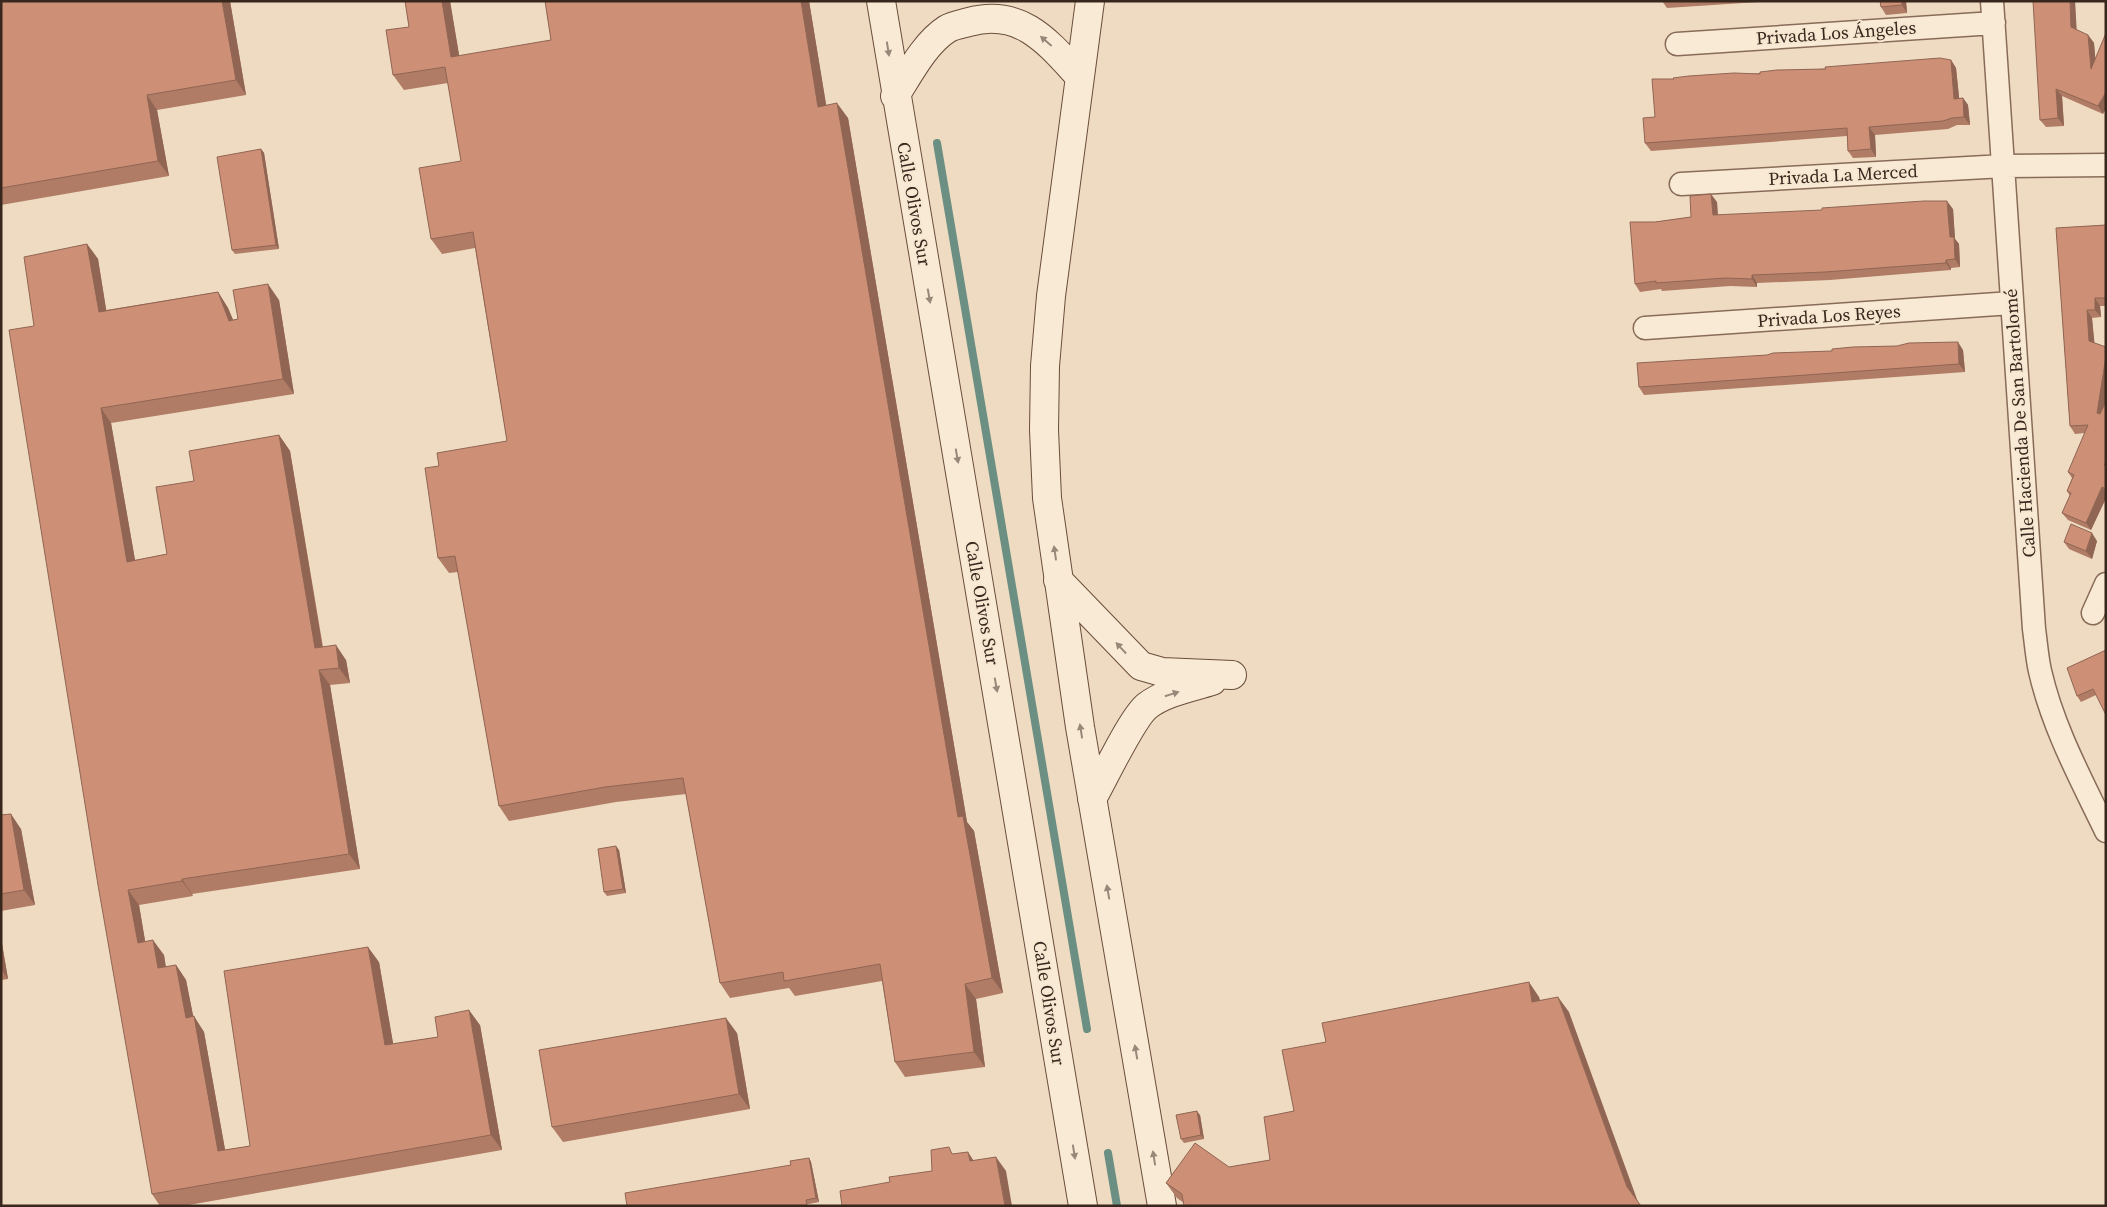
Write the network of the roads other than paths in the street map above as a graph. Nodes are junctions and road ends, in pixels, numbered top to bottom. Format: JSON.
{"nodes":[{"id":1,"x":881,"y":1,"type":"edge"},
{"id":2,"x":1090,"y":1,"type":"edge"},
{"id":3,"x":1993,"y":12,"type":"edge"},
{"id":4,"x":1677,"y":44,"type":"dead end"},
{"id":5,"x":1079,"y":76,"type":"junction"},
{"id":6,"x":895,"y":96,"type":"junction"},
{"id":7,"x":2106,"y":165,"type":"edge"},
{"id":8,"x":2004,"y":166,"type":"junction"},
{"id":9,"x":1681,"y":184,"type":"dead end"},
{"id":10,"x":2012,"y":303,"type":"junction"},
{"id":11,"x":1646,"y":328,"type":"dead end"},
{"id":12,"x":1058,"y":580,"type":"junction"},
{"id":13,"x":2106,"y":584,"type":"edge"},
{"id":14,"x":2093,"y":613,"type":"dead end"},
{"id":15,"x":1141,"y":666,"type":"junction"},
{"id":16,"x":1145,"y":707,"type":"junction"},
{"id":17,"x":1092,"y":799,"type":"junction"},
{"id":18,"x":2106,"y":831,"type":"edge"},
{"id":19,"x":1083,"y":1206,"type":"edge"},
{"id":20,"x":1162,"y":1206,"type":"edge"}],
"edges":[{"from":1,"to":6,"type":"main road","name":"Calle Olivos Sur","one_way":true},
{"from":2,"to":5,"type":"main road"},
{"from":3,"to":4,"type":"street","name":"Privada Los Ángeles"},
{"from":3,"to":8,"type":"street","name":"Calle Hacienda De San Bartolomé"},
{"from":5,"to":6,"type":"main road","one_way":true},
{"from":12,"to":5,"type":"main road","one_way":true},
{"from":6,"to":19,"type":"main road","name":"Calle Olivos Sur","one_way":true},
{"from":7,"to":8,"type":"street","name":"Privada La Merced"},
{"from":8,"to":9,"type":"street","name":"Privada La Merced"},
{"from":8,"to":10,"type":"street","name":"Calle Hacienda De San Bartolomé"},
{"from":10,"to":11,"type":"street","name":"Privada Los Reyes"},
{"from":10,"to":18,"type":"street","name":"Calle Hacienda De San Bartolomé"},
{"from":15,"to":12,"type":"main road","one_way":true},
{"from":17,"to":12,"type":"main road","one_way":true},
{"from":13,"to":14,"type":"street"},
{"from":15,"to":16,"type":"main road"},
{"from":16,"to":15,"type":"main road","one_way":true},
{"from":16,"to":17,"type":"main road"},
{"from":20,"to":17,"type":"main road","one_way":true}]}
